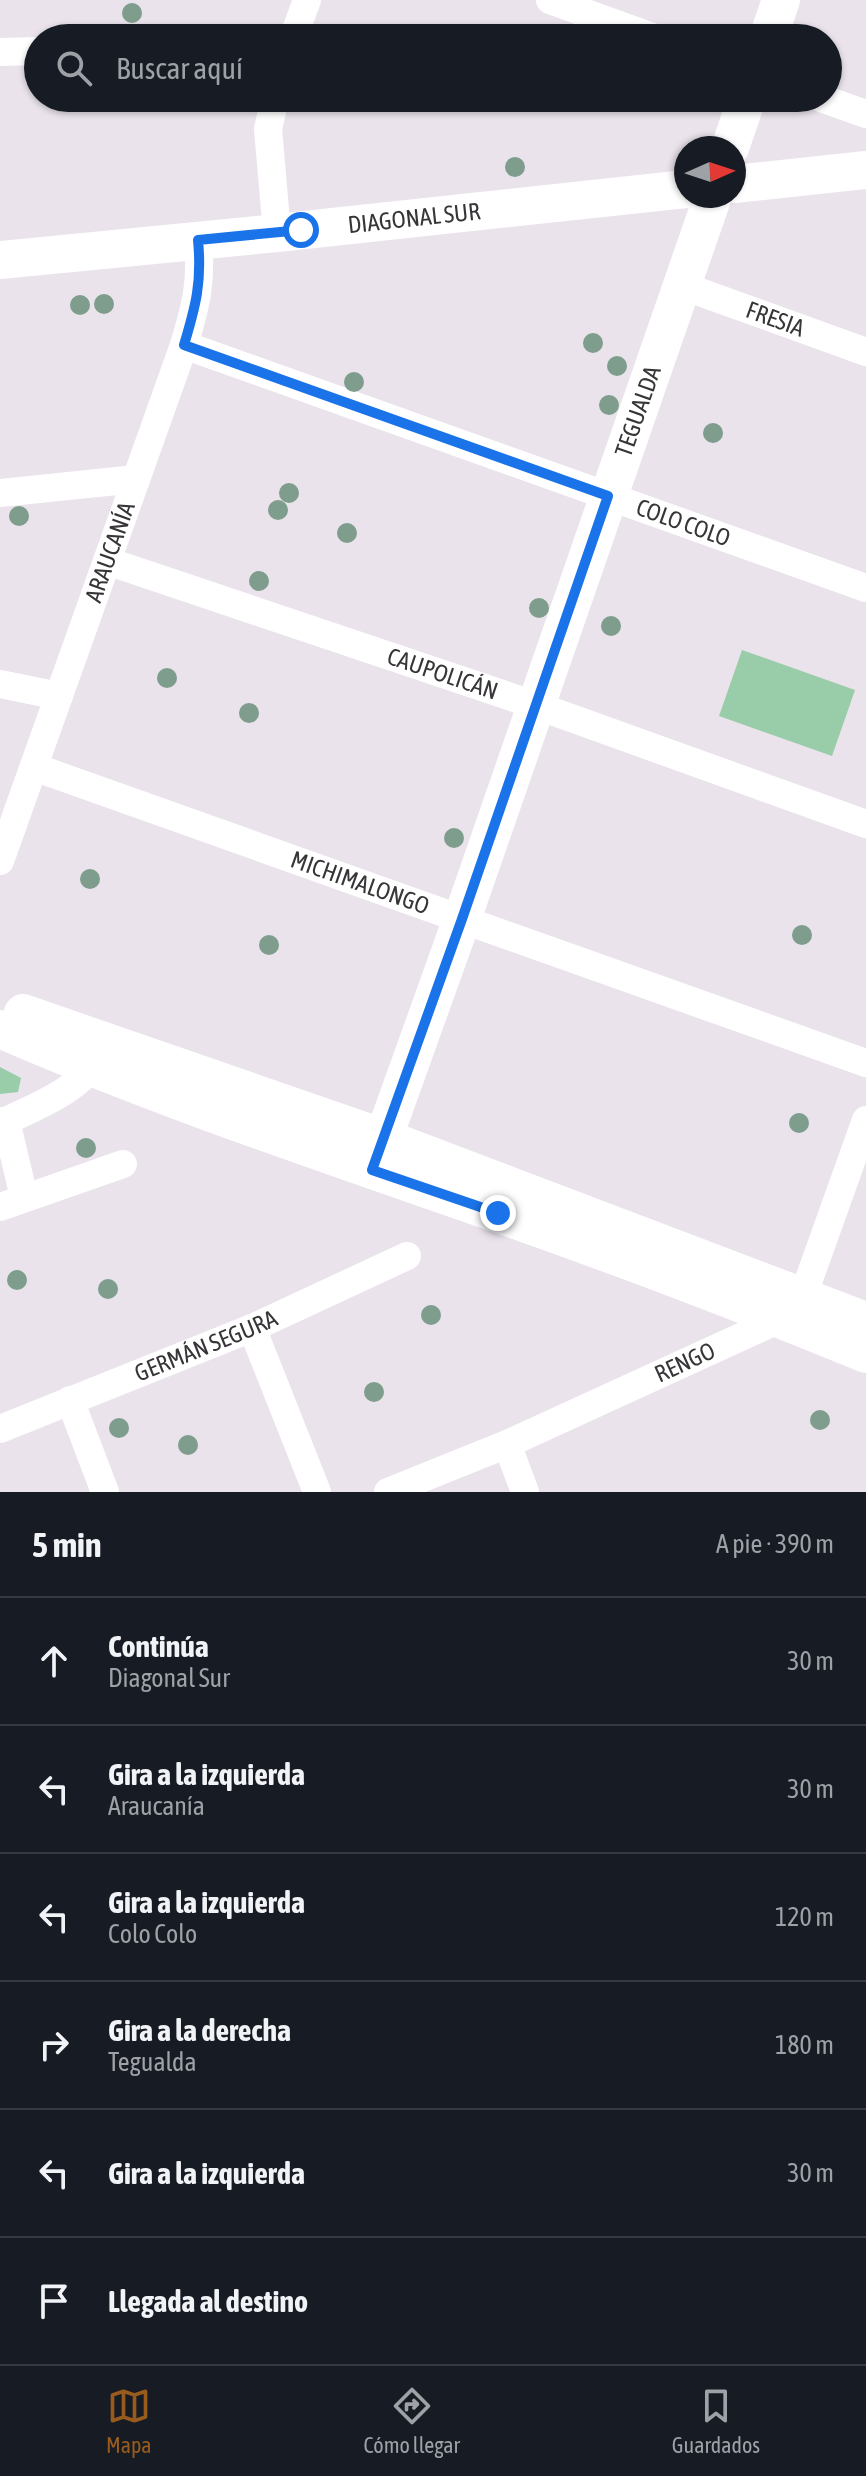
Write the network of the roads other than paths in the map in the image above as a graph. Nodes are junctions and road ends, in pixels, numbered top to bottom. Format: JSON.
{"nodes":[{"id":1,"x":307,"y":0,"type":"edge"},
{"id":2,"x":550,"y":0,"type":"edge"},
{"id":3,"x":781,"y":0,"type":"edge"},
{"id":4,"x":298,"y":24,"type":"edge"},
{"id":5,"x":616,"y":24,"type":"edge"},
{"id":6,"x":773,"y":24,"type":"edge"},
{"id":7,"x":24,"y":51,"type":"edge"},
{"id":8,"x":0,"y":52,"type":"edge"},
{"id":9,"x":842,"y":105,"type":"edge"},
{"id":10,"x":272,"y":112,"type":"edge"},
{"id":11,"x":742,"y":112,"type":"edge"},
{"id":12,"x":866,"y":114,"type":"edge"},
{"id":13,"x":734,"y":136,"type":"edge"},
{"id":14,"x":866,"y":170,"type":"edge"},
{"id":15,"x":746,"y":183,"type":"edge"},
{"id":16,"x":674,"y":190,"type":"edge"},
{"id":17,"x":709,"y":208,"type":"edge"},
{"id":18,"x":277,"y":233,"type":"junction"},
{"id":19,"x":198,"y":240,"type":"junction"},
{"id":20,"x":0,"y":260,"type":"edge"},
{"id":21,"x":683,"y":286,"type":"junction"},
{"id":22,"x":184,"y":345,"type":"junction"},
{"id":23,"x":866,"y":352,"type":"edge"},
{"id":24,"x":136,"y":479,"type":"junction"},
{"id":25,"x":0,"y":493,"type":"edge"},
{"id":26,"x":608,"y":496,"type":"junction"},
{"id":27,"x":107,"y":561,"type":"junction"},
{"id":28,"x":866,"y":588,"type":"edge"},
{"id":29,"x":0,"y":684,"type":"edge"},
{"id":30,"x":59,"y":696,"type":"junction"},
{"id":31,"x":535,"y":705,"type":"junction"},
{"id":32,"x":34,"y":767,"type":"junction"},
{"id":33,"x":866,"y":824,"type":"edge"},
{"id":34,"x":3,"y":846,"type":"edge"},
{"id":35,"x":462,"y":919,"type":"junction"},
{"id":36,"x":0,"y":1003,"type":"edge"},
{"id":37,"x":0,"y":1029,"type":"edge"},
{"id":38,"x":99,"y":1056,"type":"junction"},
{"id":39,"x":866,"y":1063,"type":"edge"},
{"id":40,"x":866,"y":1120,"type":"edge"},
{"id":41,"x":3,"y":1121,"type":"edge"},
{"id":42,"x":378,"y":1154,"type":"junction"},
{"id":43,"x":123,"y":1164,"type":"dead end"},
{"id":44,"x":12,"y":1202,"type":"edge"},
{"id":45,"x":407,"y":1256,"type":"dead end"},
{"id":46,"x":791,"y":1307,"type":"junction"},
{"id":47,"x":866,"y":1321,"type":"edge"},
{"id":48,"x":252,"y":1328,"type":"junction"},
{"id":49,"x":866,"y":1354,"type":"edge"},
{"id":50,"x":70,"y":1400,"type":"junction"},
{"id":51,"x":0,"y":1429,"type":"edge"},
{"id":52,"x":507,"y":1444,"type":"junction"},
{"id":53,"x":105,"y":1492,"type":"edge"},
{"id":54,"x":317,"y":1492,"type":"edge"},
{"id":55,"x":388,"y":1492,"type":"edge"},
{"id":56,"x":525,"y":1492,"type":"edge"}],
"edges":[{"from":1,"to":4,"type":"street"},
{"from":2,"to":5,"type":"street"},
{"from":3,"to":6,"type":"main road"},
{"from":7,"to":8,"type":"street"},
{"from":9,"to":12,"type":"street"},
{"from":10,"to":18,"type":"street"},
{"from":11,"to":13,"type":"main road"},
{"from":14,"to":15,"type":"main road"},
{"from":16,"to":18,"type":"main road","name":"DIAGONAL SUR"},
{"from":17,"to":21,"type":"main road","name":"TEGUALDA"},
{"from":18,"to":19,"type":"main road","name":"DIAGONAL SUR"},
{"from":19,"to":20,"type":"main road","name":"DIAGONAL SUR"},
{"from":19,"to":22,"type":"street","name":"ARAUCANÍA"},
{"from":21,"to":23,"type":"street","name":"FRESIA"},
{"from":21,"to":26,"type":"main road","name":"TEGUALDA"},
{"from":22,"to":24,"type":"street","name":"ARAUCANÍA"},
{"from":22,"to":26,"type":"street","name":"COLO COLO"},
{"from":24,"to":25,"type":"street"},
{"from":24,"to":27,"type":"street","name":"ARAUCANÍA"},
{"from":26,"to":28,"type":"street","name":"COLO COLO"},
{"from":26,"to":31,"type":"main road","name":"TEGUALDA"},
{"from":27,"to":30,"type":"street","name":"ARAUCANÍA"},
{"from":27,"to":31,"type":"street","name":"CAUPOLICÁN"},
{"from":29,"to":30,"type":"street"},
{"from":30,"to":32,"type":"street","name":"ARAUCANÍA"},
{"from":31,"to":33,"type":"street","name":"CAUPOLICÁN"},
{"from":31,"to":35,"type":"main road","name":"TEGUALDA"},
{"from":32,"to":34,"type":"street","name":"ARAUCANÍA"},
{"from":32,"to":35,"type":"street","name":"MICHIMALONGO"},
{"from":35,"to":39,"type":"street","name":"MICHIMALONGO"},
{"from":35,"to":42,"type":"main road","name":"TEGUALDA"},
{"from":36,"to":38,"type":"main road"},
{"from":37,"to":38,"type":"main road"},
{"from":38,"to":41,"type":"street"},
{"from":38,"to":42,"type":"main road"},
{"from":40,"to":46,"type":"street"},
{"from":41,"to":44,"type":"street"},
{"from":42,"to":46,"type":"main road"},
{"from":43,"to":44,"type":"street"},
{"from":45,"to":48,"type":"street","name":"GERMÁN SEGURA"},
{"from":46,"to":47,"type":"main road"},
{"from":46,"to":49,"type":"main road"},
{"from":46,"to":52,"type":"street","name":"RENGO"},
{"from":48,"to":50,"type":"street","name":"GERMÁN SEGURA"},
{"from":48,"to":54,"type":"street"},
{"from":50,"to":51,"type":"street","name":"GERMÁN SEGURA"},
{"from":50,"to":53,"type":"street"},
{"from":52,"to":55,"type":"street","name":"RENGO"},
{"from":52,"to":56,"type":"street"}]}
